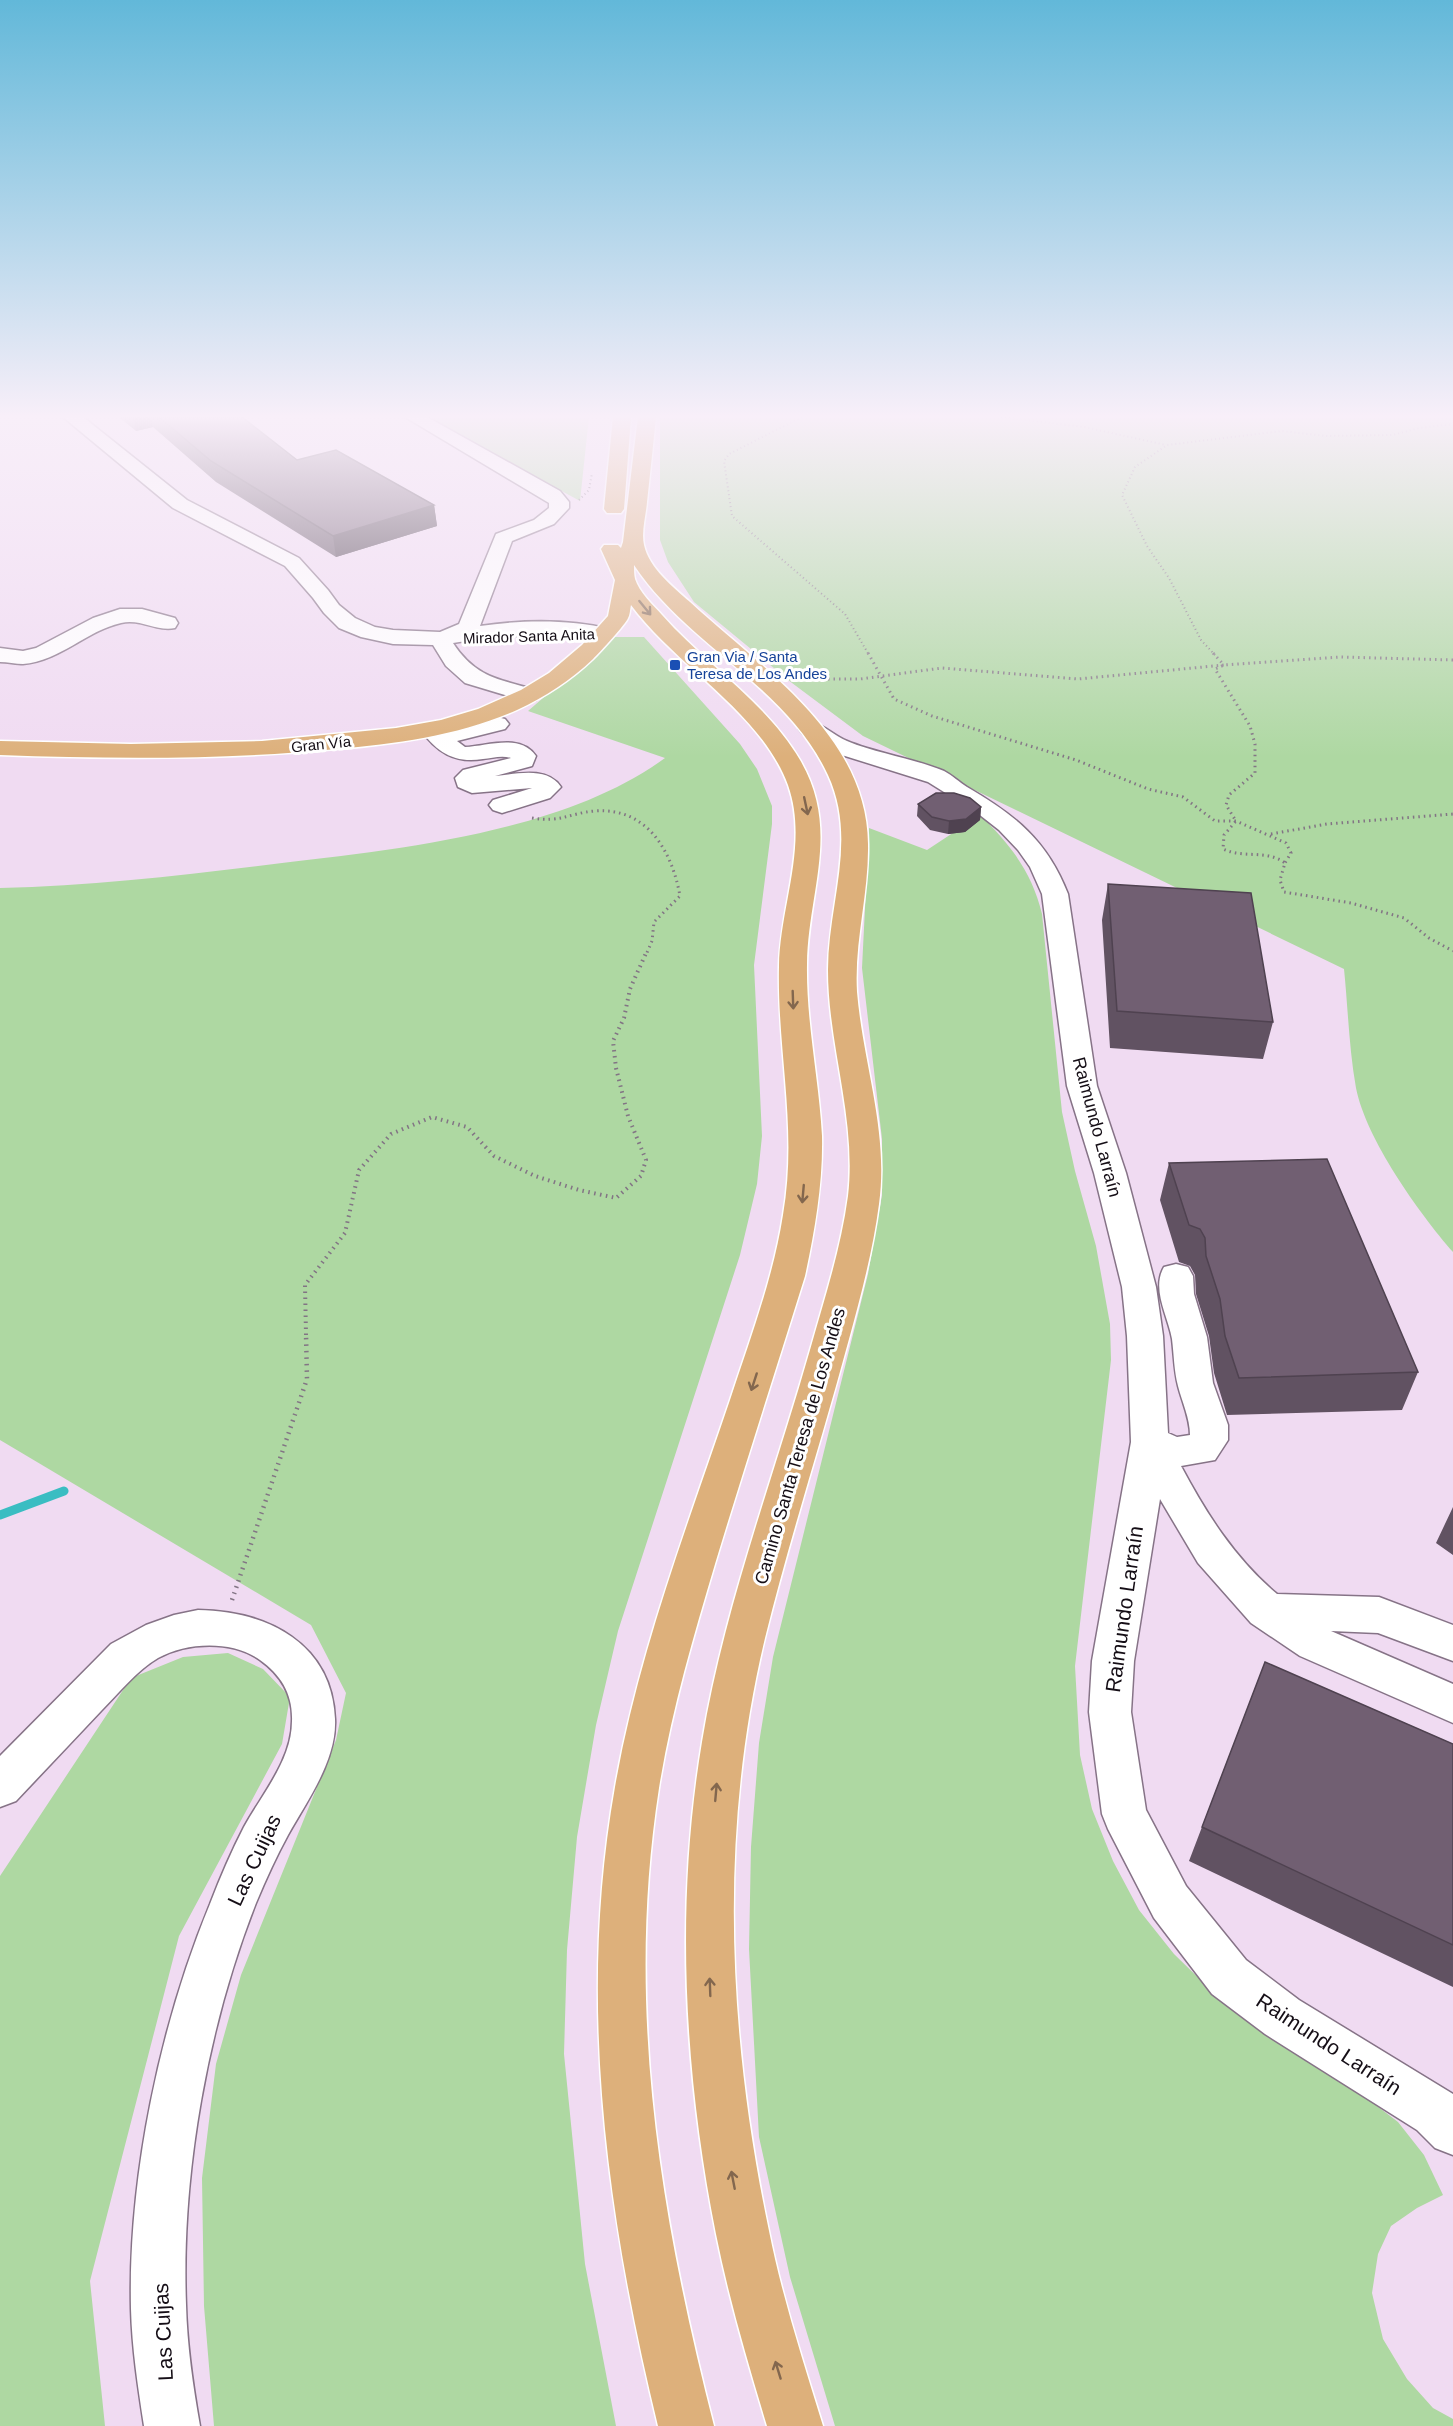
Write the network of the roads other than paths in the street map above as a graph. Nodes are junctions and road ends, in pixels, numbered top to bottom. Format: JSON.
{"nodes":[{"id":1,"x":231,"y":530,"type":"edge"},
{"id":2,"x":525,"y":530,"type":"edge"},
{"id":3,"x":622,"y":530,"type":"edge"},
{"id":4,"x":625,"y":530,"type":"edge"},
{"id":5,"x":622,"y":546,"type":"junction"},
{"id":6,"x":625,"y":582,"type":"junction"},
{"id":7,"x":167,"y":623,"type":"dead end"},
{"id":8,"x":605,"y":630,"type":"junction"},
{"id":9,"x":646,"y":633,"type":"junction"},
{"id":10,"x":445,"y":638,"type":"junction"},
{"id":11,"x":0,"y":655,"type":"edge"},
{"id":12,"x":712,"y":656,"type":"junction"},
{"id":13,"x":528,"y":695,"type":"junction"},
{"id":14,"x":497,"y":724,"type":"dead end"},
{"id":15,"x":811,"y":729,"type":"junction"},
{"id":16,"x":436,"y":733,"type":"junction"},
{"id":17,"x":0,"y":748,"type":"edge"},
{"id":18,"x":835,"y":764,"type":"junction"},
{"id":19,"x":893,"y":769,"type":"junction"},
{"id":20,"x":949,"y":788,"type":"junction"},
{"id":21,"x":502,"y":805,"type":"road end"},
{"id":22,"x":851,"y":805,"type":"junction"},
{"id":23,"x":1176,"y":1276,"type":"dead end"},
{"id":24,"x":1150,"y":1442,"type":"junction"},
{"id":25,"x":1265,"y":1611,"type":"junction"},
{"id":26,"x":1453,"y":1643,"type":"edge"},
{"id":27,"x":1453,"y":1704,"type":"edge"},
{"id":28,"x":0,"y":1786,"type":"edge"},
{"id":29,"x":1453,"y":2130,"type":"edge"},
{"id":30,"x":172,"y":2426,"type":"edge"},
{"id":31,"x":686,"y":2426,"type":"edge"},
{"id":32,"x":795,"y":2426,"type":"edge"}],
"edges":[{"from":1,"to":10,"type":"street","name":"Mirador Santa Anita"},
{"from":2,"to":10,"type":"street","name":"Mirador Santa Anita"},
{"from":3,"to":5,"type":"main road"},
{"from":4,"to":5,"type":"main road"},
{"from":5,"to":6,"type":"main road","name":"Camino Santa Teresa de Los Andes"},
{"from":5,"to":8,"type":"main road"},
{"from":5,"to":12,"type":"main road","name":"Camino Santa Teresa de Los Andes"},
{"from":6,"to":8,"type":"main road","name":"Gran Vía"},
{"from":6,"to":9,"type":"main road","name":"Camino Santa Teresa de Los Andes","one_way":true},
{"from":7,"to":11,"type":"street"},
{"from":8,"to":9,"type":"main road"},
{"from":8,"to":10,"type":"street","name":"Mirador Santa Anita"},
{"from":8,"to":13,"type":"main road","name":"Gran Vía"},
{"from":9,"to":12,"type":"main road","name":"Camino Santa Teresa de Los Andes"},
{"from":10,"to":13,"type":"street"},
{"from":12,"to":15,"type":"main road","name":"Camino Santa Teresa de Los Andes"},
{"from":12,"to":18,"type":"main road"},
{"from":12,"to":31,"type":"main road","name":"Camino Santa Teresa de Los Andes","one_way":true},
{"from":13,"to":16,"type":"main road","name":"Gran Vía"},
{"from":14,"to":16,"type":"street"},
{"from":15,"to":18,"type":"main road","name":"Camino Santa Teresa de Los Andes"},
{"from":15,"to":20,"type":"street","name":"Raimundo Larraín"},
{"from":16,"to":17,"type":"main road","name":"Gran Vía"},
{"from":16,"to":21,"type":"street"},
{"from":18,"to":19,"type":"street","name":"Raimundo Larraín"},
{"from":18,"to":22,"type":"main road","name":"Camino Santa Teresa de Los Andes"},
{"from":19,"to":20,"type":"street","name":"Raimundo Larraín"},
{"from":19,"to":22,"type":"street","name":"Raimundo Larraín"},
{"from":20,"to":24,"type":"street","name":"Raimundo Larraín"},
{"from":32,"to":22,"type":"main road","name":"Camino Santa Teresa de Los Andes","one_way":true},
{"from":23,"to":24,"type":"street"},
{"from":24,"to":25,"type":"street","name":"Raimundo Larraín"},
{"from":24,"to":29,"type":"street","name":"Raimundo Larraín"},
{"from":25,"to":26,"type":"street"},
{"from":25,"to":27,"type":"street","name":"Raimundo Larraín"},
{"from":28,"to":30,"type":"street","name":"Las Cuijas"}]}
